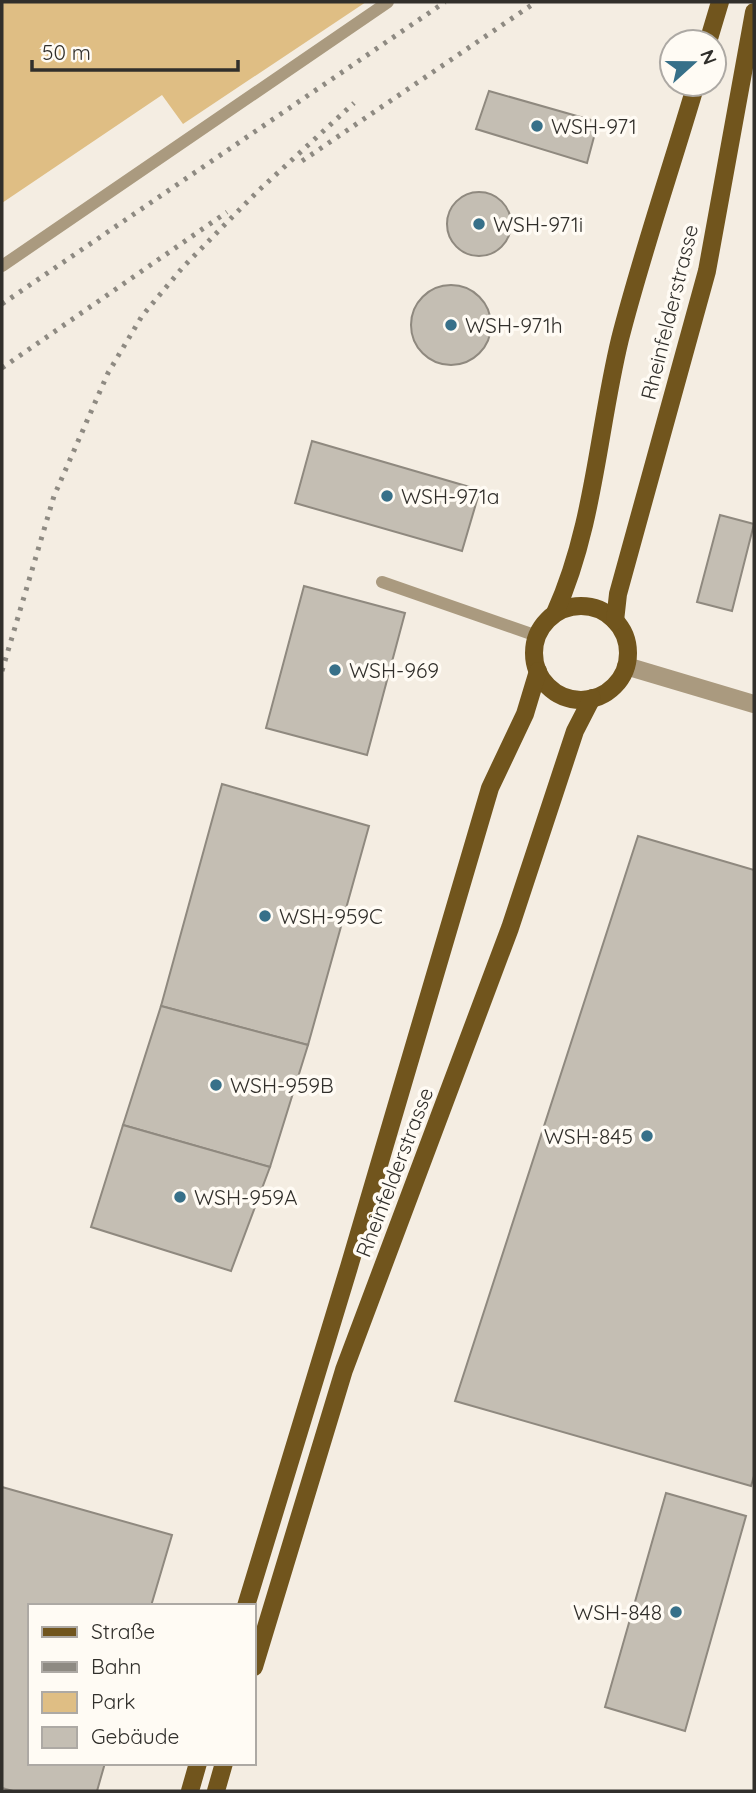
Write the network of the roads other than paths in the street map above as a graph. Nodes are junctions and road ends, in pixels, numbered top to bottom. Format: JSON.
{"nodes":[{"id":1,"x":388,"y":2,"type":"edge"},
{"id":2,"x":720,"y":2,"type":"edge"},
{"id":3,"x":754,"y":12,"type":"edge"},
{"id":4,"x":712,"y":28,"type":"edge"},
{"id":5,"x":692,"y":98,"type":"edge"},
{"id":6,"x":2,"y":266,"type":"edge"},
{"id":7,"x":382,"y":582,"type":"dead end"},
{"id":8,"x":555,"y":613,"type":"junction"},
{"id":9,"x":615,"y":621,"type":"junction"},
{"id":10,"x":537,"y":636,"type":"junction"},
{"id":11,"x":626,"y":666,"type":"junction"},
{"id":12,"x":538,"y":671,"type":"junction"},
{"id":13,"x":592,"y":698,"type":"junction"},
{"id":14,"x":754,"y":704,"type":"edge"},
{"id":15,"x":247,"y":1604,"type":"edge"},
{"id":16,"x":256,"y":1660,"type":"edge"},
{"id":17,"x":197,"y":1765,"type":"edge"},
{"id":18,"x":223,"y":1765,"type":"edge"},
{"id":19,"x":190,"y":1791,"type":"edge"},
{"id":20,"x":216,"y":1791,"type":"edge"}],
"edges":[{"from":1,"to":6,"type":"lane"},
{"from":2,"to":4,"type":"main road"},
{"from":3,"to":9,"type":"main road","name":"Rheinfelderstrasse"},
{"from":5,"to":8,"type":"main road","name":"Rheinfelderstrasse"},
{"from":7,"to":10,"type":"lane"},
{"from":8,"to":9,"type":"main road"},
{"from":8,"to":10,"type":"main road"},
{"from":9,"to":11,"type":"main road"},
{"from":10,"to":12,"type":"main road"},
{"from":11,"to":13,"type":"main road"},
{"from":11,"to":14,"type":"street"},
{"from":12,"to":13,"type":"main road"},
{"from":12,"to":15,"type":"main road","name":"Rheinfelderstrasse"},
{"from":13,"to":16,"type":"main road","name":"Rheinfelderstrasse"},
{"from":17,"to":19,"type":"main road"},
{"from":18,"to":20,"type":"main road"}]}
